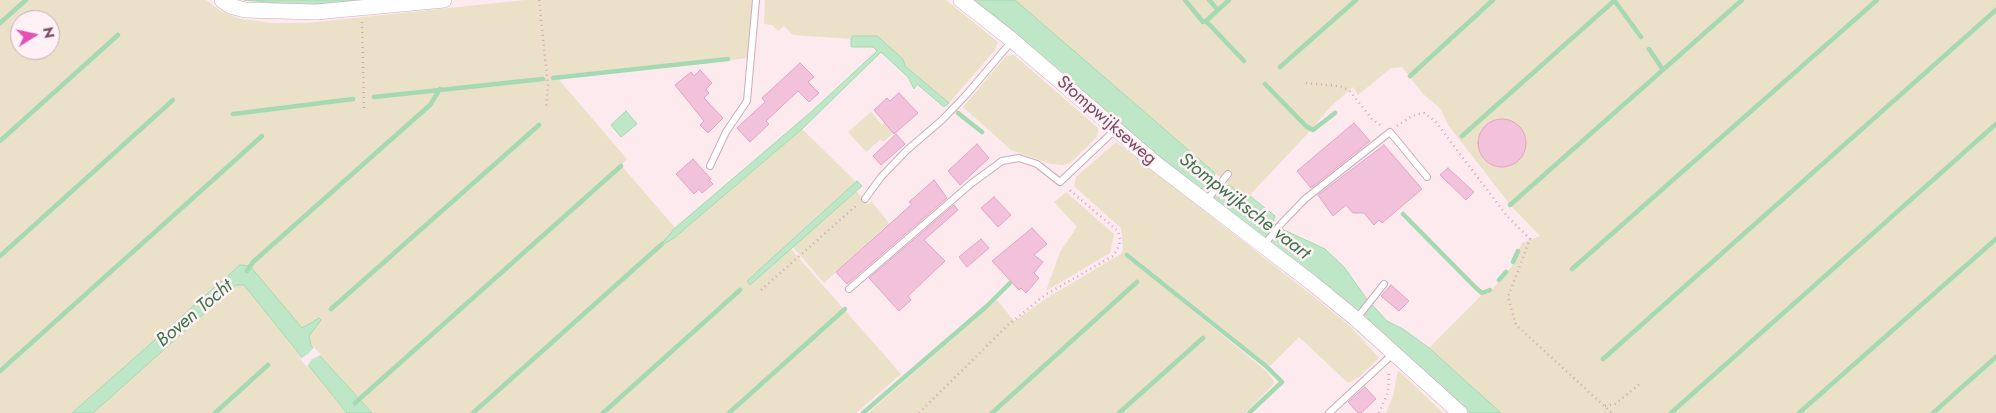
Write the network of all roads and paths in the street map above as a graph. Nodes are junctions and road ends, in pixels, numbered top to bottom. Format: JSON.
{"nodes":[{"id":1,"x":222,"y":0,"type":"edge"},
{"id":2,"x":444,"y":0,"type":"edge"},
{"id":3,"x":539,"y":0,"type":"edge"},
{"id":4,"x":756,"y":0,"type":"edge"},
{"id":5,"x":961,"y":0,"type":"edge"},
{"id":6,"x":361,"y":8,"type":"junction"},
{"id":7,"x":1012,"y":40,"type":"junction"},
{"id":8,"x":1306,"y":83,"type":"dead end"},
{"id":9,"x":546,"y":107,"type":"dead end"},
{"id":10,"x":364,"y":108,"type":"dead end"},
{"id":11,"x":1116,"y":129,"type":"junction"},
{"id":12,"x":1390,"y":132,"type":"junction"},
{"id":13,"x":710,"y":166,"type":"dead end"},
{"id":14,"x":1228,"y":174,"type":"dead end"},
{"id":15,"x":1427,"y":177,"type":"dead end"},
{"id":16,"x":1060,"y":182,"type":"junction"},
{"id":17,"x":865,"y":198,"type":"joint"},
{"id":18,"x":1207,"y":199,"type":"junction"},
{"id":19,"x":1265,"y":244,"type":"junction"},
{"id":20,"x":1384,"y":284,"type":"dead end"},
{"id":21,"x":849,"y":289,"type":"dead end"},
{"id":22,"x":761,"y":290,"type":"dead end"},
{"id":23,"x":1358,"y":317,"type":"junction"},
{"id":24,"x":1394,"y":352,"type":"junction"},
{"id":25,"x":1641,"y":383,"type":"dead end"},
{"id":26,"x":1605,"y":406,"type":"junction"},
{"id":27,"x":919,"y":413,"type":"edge"},
{"id":28,"x":1329,"y":413,"type":"edge"},
{"id":29,"x":1379,"y":413,"type":"edge"},
{"id":30,"x":1460,"y":413,"type":"edge"},
{"id":31,"x":1612,"y":413,"type":"edge"}],
"edges":[{"from":1,"to":6,"type":"street"},
{"from":2,"to":6,"type":"street"},
{"from":3,"to":9,"type":"path"},
{"from":4,"to":13,"type":"lane"},
{"from":5,"to":7,"type":"street","name":"Stompwijkseweg"},
{"from":6,"to":10,"type":"path"},
{"from":7,"to":11,"type":"street","name":"Stompwijkseweg"},
{"from":7,"to":17,"type":"lane"},
{"from":8,"to":12,"type":"path"},
{"from":11,"to":16,"type":"lane"},
{"from":11,"to":18,"type":"street","name":"Stompwijkseweg"},
{"from":12,"to":15,"type":"lane"},
{"from":12,"to":19,"type":"lane"},
{"from":12,"to":26,"type":"path"},
{"from":14,"to":18,"type":"lane"},
{"from":16,"to":21,"type":"lane"},
{"from":16,"to":27,"type":"path"},
{"from":17,"to":22,"type":"path"},
{"from":18,"to":19,"type":"street","name":"Stompwijkseweg"},
{"from":19,"to":23,"type":"street","name":"Stompwijkseweg"},
{"from":20,"to":23,"type":"lane"},
{"from":23,"to":24,"type":"street","name":"Stompwijkseweg"},
{"from":24,"to":28,"type":"lane"},
{"from":24,"to":29,"type":"path"},
{"from":24,"to":30,"type":"street","name":"Stompwijkseweg"},
{"from":25,"to":26,"type":"path"},
{"from":26,"to":31,"type":"path"}]}
